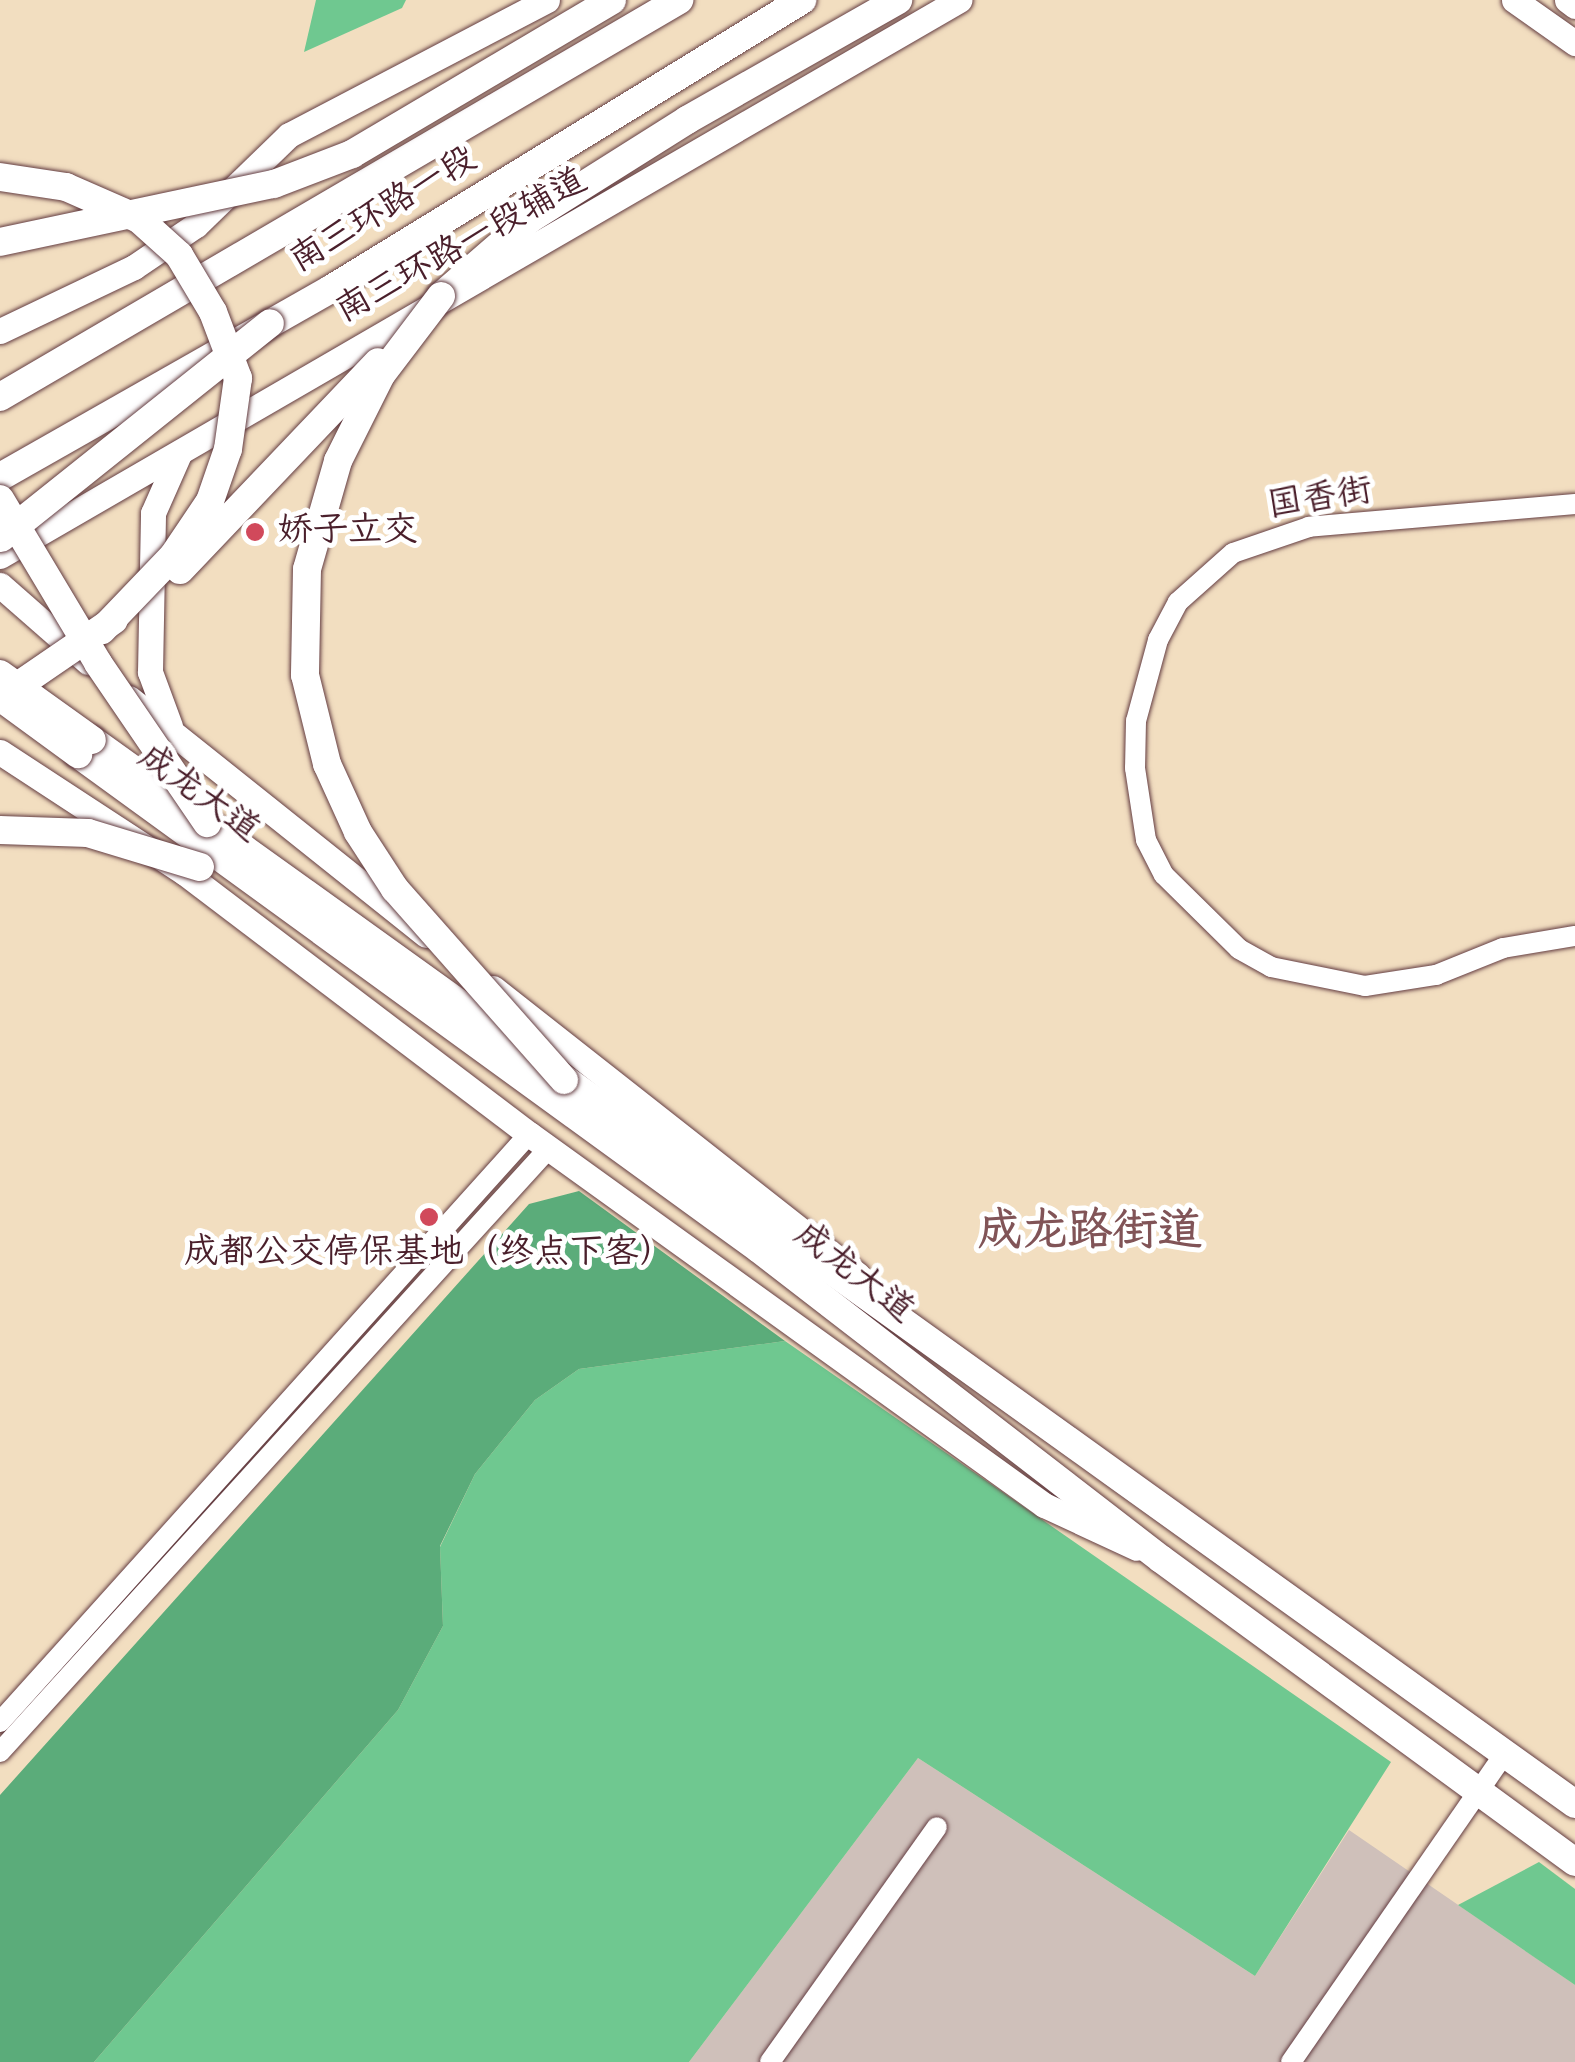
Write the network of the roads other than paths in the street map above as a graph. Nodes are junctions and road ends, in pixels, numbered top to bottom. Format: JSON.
{"nodes":[{"id":1,"x":547,"y":0,"type":"edge"},
{"id":2,"x":612,"y":0,"type":"edge"},
{"id":3,"x":679,"y":0,"type":"edge"},
{"id":4,"x":802,"y":0,"type":"edge"},
{"id":5,"x":898,"y":0,"type":"edge"},
{"id":6,"x":959,"y":0,"type":"edge"},
{"id":7,"x":1514,"y":0,"type":"edge"},
{"id":8,"x":1567,"y":0,"type":"edge"},
{"id":9,"x":1575,"y":6,"type":"edge"},
{"id":10,"x":1575,"y":43,"type":"edge"},
{"id":11,"x":0,"y":177,"type":"edge"},
{"id":12,"x":0,"y":242,"type":"edge"},
{"id":13,"x":441,"y":296,"type":"junction"},
{"id":14,"x":270,"y":322,"type":"junction"},
{"id":15,"x":1,"y":331,"type":"edge"},
{"id":16,"x":0,"y":396,"type":"edge"},
{"id":17,"x":179,"y":454,"type":"junction"},
{"id":18,"x":0,"y":477,"type":"edge"},
{"id":19,"x":0,"y":499,"type":"edge"},
{"id":20,"x":1575,"y":504,"type":"edge"},
{"id":21,"x":0,"y":539,"type":"edge"},
{"id":22,"x":0,"y":556,"type":"edge"},
{"id":23,"x":0,"y":585,"type":"edge"},
{"id":24,"x":102,"y":630,"type":"junction"},
{"id":25,"x":0,"y":674,"type":"edge"},
{"id":26,"x":0,"y":698,"type":"edge"},
{"id":27,"x":176,"y":739,"type":"junction"},
{"id":28,"x":85,"y":747,"type":"junction"},
{"id":29,"x":0,"y":752,"type":"edge"},
{"id":30,"x":0,"y":764,"type":"edge"},
{"id":31,"x":46,"y":776,"type":"junction"},
{"id":32,"x":207,"y":823,"type":"junction"},
{"id":33,"x":0,"y":830,"type":"edge"},
{"id":34,"x":1575,"y":936,"type":"edge"},
{"id":35,"x":559,"y":1090,"type":"junction"},
{"id":36,"x":539,"y":1141,"type":"junction"},
{"id":37,"x":765,"y":1239,"type":"junction"},
{"id":38,"x":977,"y":1374,"type":"junction"},
{"id":39,"x":1160,"y":1559,"type":"junction"},
{"id":40,"x":0,"y":1722,"type":"edge"},
{"id":41,"x":0,"y":1752,"type":"edge"},
{"id":42,"x":1505,"y":1754,"type":"junction"},
{"id":43,"x":1478,"y":1793,"type":"junction"},
{"id":44,"x":1575,"y":1804,"type":"edge"},
{"id":45,"x":937,"y":1827,"type":"dead end"},
{"id":46,"x":1575,"y":1862,"type":"edge"},
{"id":47,"x":770,"y":2062,"type":"edge"},
{"id":48,"x":1291,"y":2062,"type":"edge"}],
"edges":[{"from":1,"to":15,"type":"main road"},
{"from":2,"to":12,"type":"highway","bridge":true},
{"from":3,"to":16,"type":"highway","name":"南三环路一段"},
{"from":4,"to":14,"type":"highway","name":"南三环路一段"},
{"from":5,"to":13,"type":"highway"},
{"from":6,"to":17,"type":"main road","name":"南三环路一段辅道"},
{"from":7,"to":10,"type":"main road"},
{"from":8,"to":9,"type":"main road"},
{"from":11,"to":24,"type":"highway","bridge":true},
{"from":13,"to":24,"type":"highway","bridge":true},
{"from":13,"to":35,"type":"highway","bridge":true},
{"from":14,"to":18,"type":"highway","name":"南三环路一段","bridge":true},
{"from":14,"to":21,"type":"highway","bridge":true},
{"from":17,"to":22,"type":"main road","name":"南三环路一段辅道"},
{"from":17,"to":27,"type":"main road"},
{"from":19,"to":32,"type":"highway","bridge":true},
{"from":20,"to":34,"type":"street","name":"国香街"},
{"from":23,"to":27,"type":"main road"},
{"from":24,"to":26,"type":"highway","bridge":true},
{"from":25,"to":28,"type":"highway","bridge":true},
{"from":26,"to":28,"type":"highway","bridge":true},
{"from":27,"to":38,"type":"main road"},
{"from":28,"to":32,"type":"highway","name":"成龙大道","bridge":true},
{"from":28,"to":35,"type":"highway","name":"成龙大道"},
{"from":29,"to":31,"type":"main road"},
{"from":30,"to":31,"type":"street"},
{"from":31,"to":36,"type":"main road"},
{"from":32,"to":35,"type":"highway","name":"成龙大道","bridge":true},
{"from":33,"to":35,"type":"highway","bridge":true},
{"from":35,"to":37,"type":"highway","name":"成龙大道"},
{"from":36,"to":39,"type":"main road"},
{"from":36,"to":40,"type":"street"},
{"from":36,"to":41,"type":"street"},
{"from":37,"to":38,"type":"highway","name":"成龙大道"},
{"from":37,"to":39,"type":"highway","name":"成龙大道"},
{"from":38,"to":42,"type":"highway","name":"成龙大道"},
{"from":39,"to":43,"type":"highway","name":"成龙大道"},
{"from":42,"to":43,"type":"street"},
{"from":42,"to":44,"type":"highway","name":"成龙大道"},
{"from":43,"to":46,"type":"highway","name":"成龙大道"},
{"from":43,"to":48,"type":"street"},
{"from":45,"to":47,"type":"street"}]}
